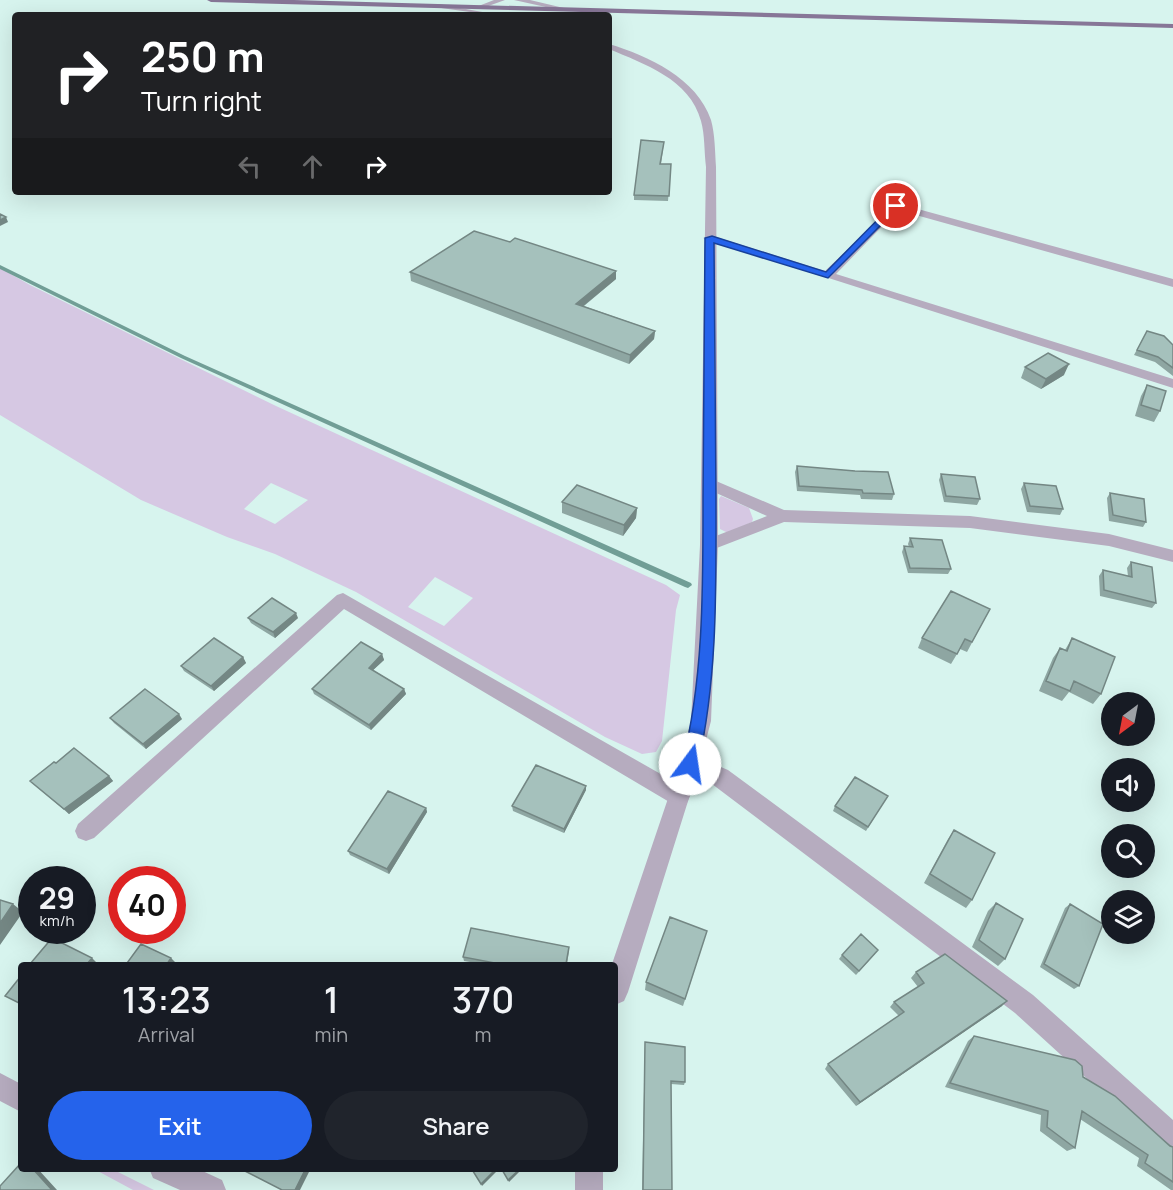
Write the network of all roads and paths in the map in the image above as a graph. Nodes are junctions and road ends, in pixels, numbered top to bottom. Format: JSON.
{"nodes":[{"id":1,"x":211,"y":0,"type":"edge"},
{"id":2,"x":501,"y":0,"type":"edge"},
{"id":3,"x":518,"y":0,"type":"edge"},
{"id":4,"x":441,"y":6,"type":"junction"},
{"id":5,"x":480,"y":7,"type":"junction"},
{"id":6,"x":506,"y":8,"type":"edge"},
{"id":7,"x":529,"y":8,"type":"junction"},
{"id":8,"x":564,"y":9,"type":"junction"},
{"id":9,"x":472,"y":12,"type":"edge"},
{"id":10,"x":519,"y":12,"type":"edge"},
{"id":11,"x":1173,"y":26,"type":"edge"},
{"id":12,"x":612,"y":47,"type":"edge"},
{"id":13,"x":709,"y":238,"type":"junction"},
{"id":14,"x":828,"y":275,"type":"junction"},
{"id":15,"x":1173,"y":283,"type":"edge"},
{"id":16,"x":1173,"y":384,"type":"edge"},
{"id":17,"x":709,"y":483,"type":"junction"},
{"id":18,"x":782,"y":516,"type":"junction"},
{"id":19,"x":710,"y":545,"type":"junction"},
{"id":20,"x":1173,"y":555,"type":"edge"},
{"id":21,"x":690,"y":764,"type":"junction"},
{"id":22,"x":679,"y":796,"type":"junction"},
{"id":23,"x":86,"y":831,"type":"dead end"},
{"id":24,"x":618,"y":983,"type":"edge"},
{"id":25,"x":0,"y":1086,"type":"edge"},
{"id":26,"x":18,"y":1097,"type":"edge"},
{"id":27,"x":1173,"y":1138,"type":"edge"},
{"id":28,"x":172,"y":1172,"type":"edge"},
{"id":29,"x":589,"y":1172,"type":"edge"},
{"id":30,"x":212,"y":1190,"type":"edge"},
{"id":31,"x":590,"y":1190,"type":"edge"}],
"edges":[{"from":1,"to":4,"type":"main road"},
{"from":2,"to":5,"type":"street"},
{"from":3,"to":8,"type":"street"},
{"from":4,"to":5,"type":"main road"},
{"from":4,"to":9,"type":"street"},
{"from":5,"to":6,"type":"main road"},
{"from":6,"to":7,"type":"main road"},
{"from":7,"to":8,"type":"main road"},
{"from":7,"to":10,"type":"street"},
{"from":8,"to":11,"type":"main road"},
{"from":12,"to":13,"type":"street"},
{"from":13,"to":14,"type":"street"},
{"from":13,"to":17,"type":"street"},
{"from":14,"to":15,"type":"street"},
{"from":14,"to":16,"type":"street"},
{"from":17,"to":18,"type":"street"},
{"from":17,"to":19,"type":"street"},
{"from":18,"to":19,"type":"street"},
{"from":18,"to":20,"type":"street"},
{"from":19,"to":21,"type":"street"},
{"from":21,"to":22,"type":"street"},
{"from":21,"to":27,"type":"street"},
{"from":22,"to":23,"type":"street"},
{"from":22,"to":24,"type":"street"},
{"from":25,"to":26,"type":"street"},
{"from":28,"to":30,"type":"street"},
{"from":29,"to":31,"type":"street"}]}
